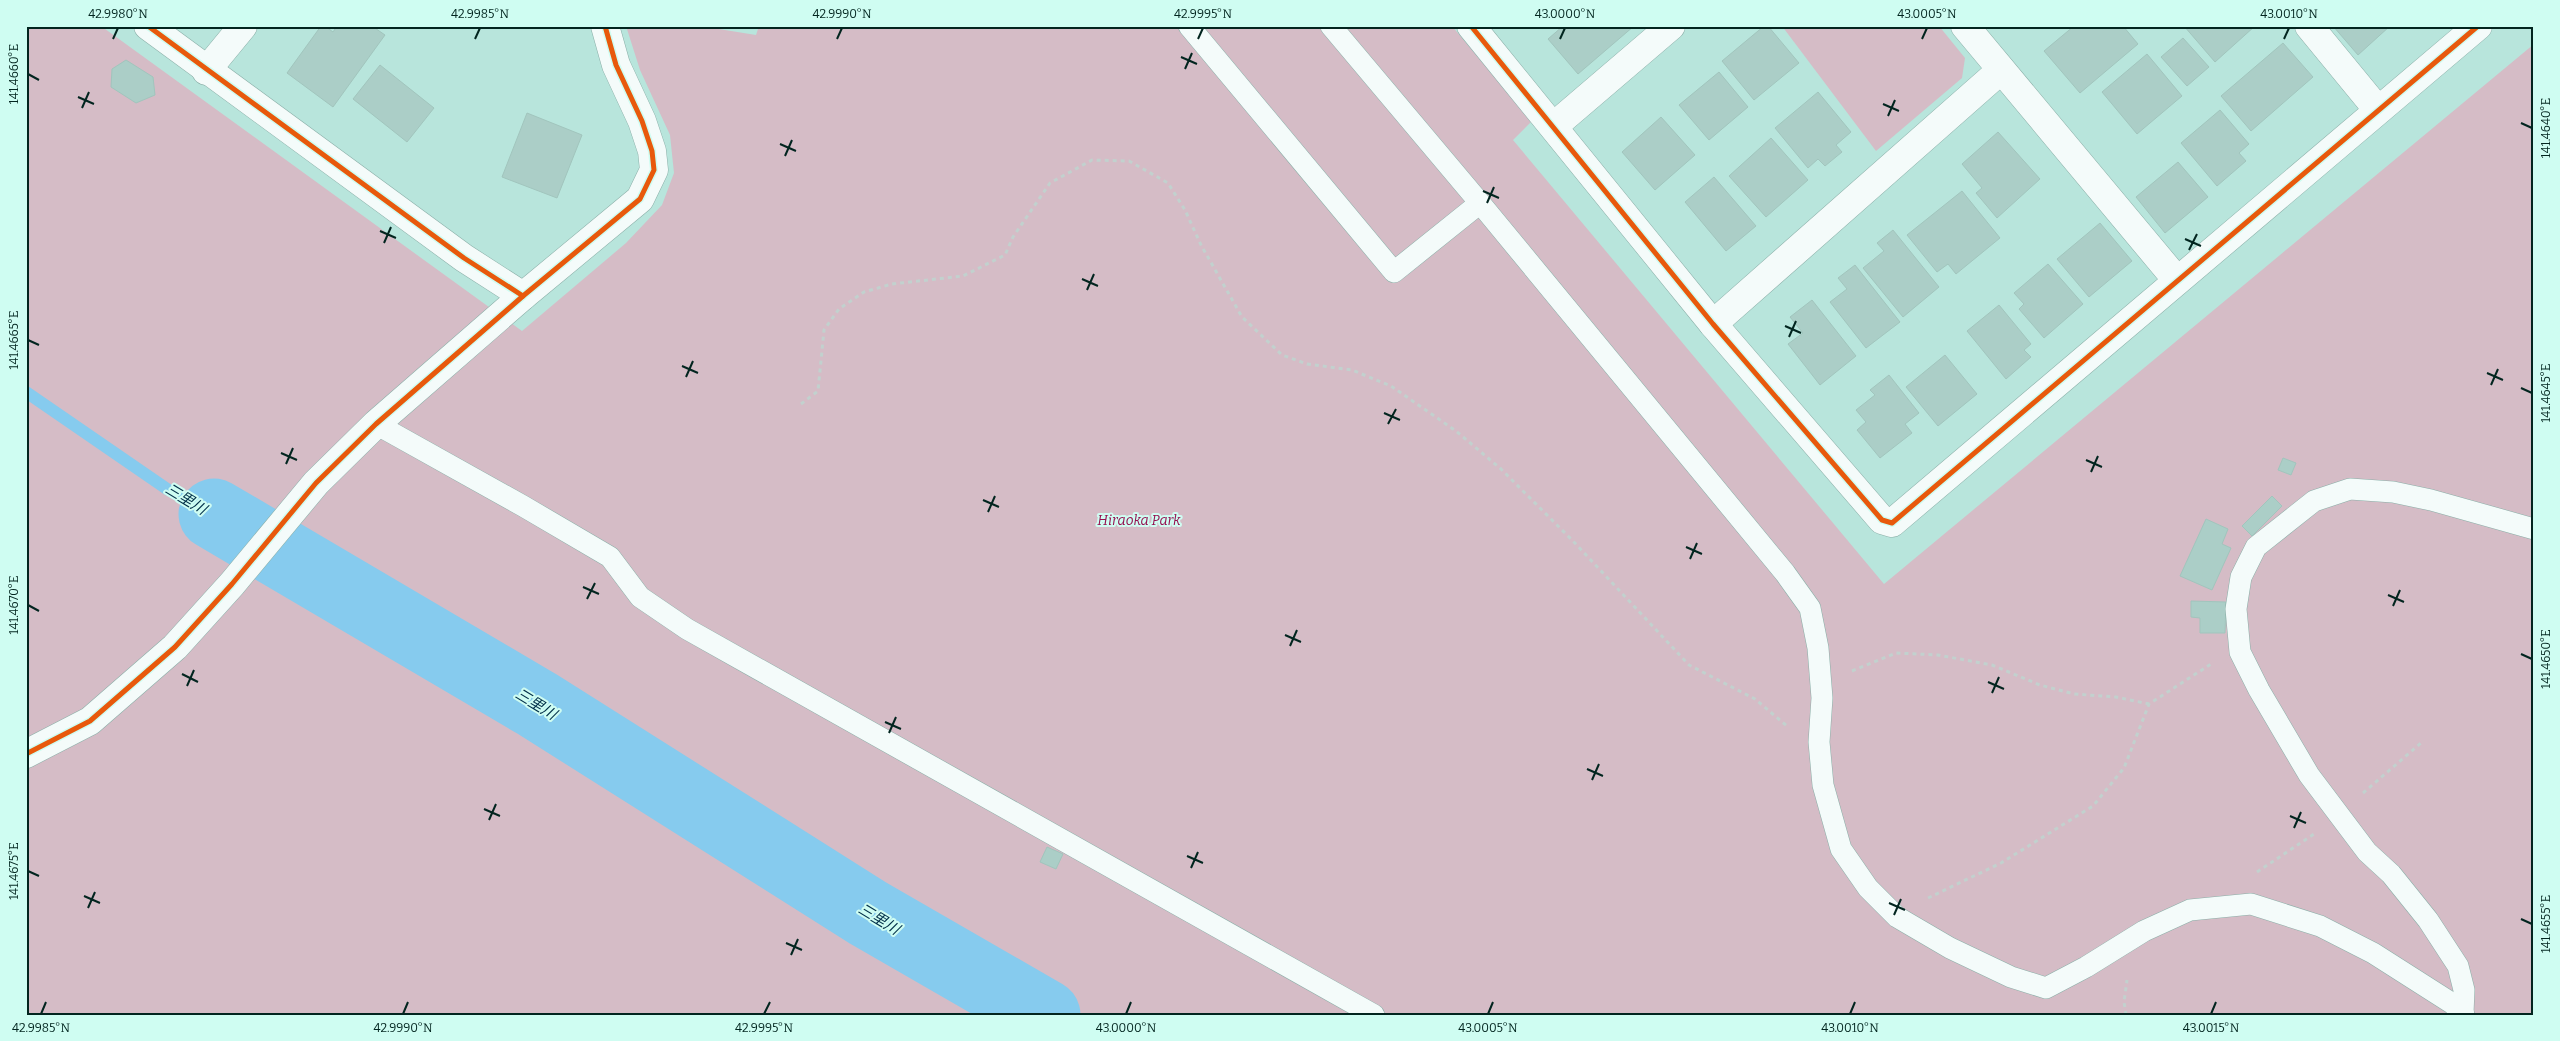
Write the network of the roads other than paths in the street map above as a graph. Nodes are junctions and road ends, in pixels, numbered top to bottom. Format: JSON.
{"nodes":[{"id":1,"x":148,"y":26,"type":"edge"},
{"id":2,"x":243,"y":26,"type":"edge"},
{"id":3,"x":605,"y":26,"type":"edge"},
{"id":4,"x":1189,"y":26,"type":"edge"},
{"id":5,"x":1331,"y":26,"type":"edge"},
{"id":6,"x":1471,"y":26,"type":"edge"},
{"id":7,"x":1671,"y":26,"type":"edge"},
{"id":8,"x":1965,"y":26,"type":"edge"},
{"id":9,"x":2309,"y":26,"type":"edge"},
{"id":10,"x":2478,"y":26,"type":"edge"},
{"id":11,"x":2001,"y":70,"type":"junction"},
{"id":12,"x":206,"y":71,"type":"junction"},
{"id":13,"x":2378,"y":110,"type":"junction"},
{"id":14,"x":1554,"y":126,"type":"junction"},
{"id":15,"x":1480,"y":203,"type":"junction"},
{"id":16,"x":2176,"y":279,"type":"junction"},
{"id":17,"x":523,"y":296,"type":"junction"},
{"id":18,"x":1713,"y":324,"type":"junction"},
{"id":19,"x":376,"y":424,"type":"junction"},
{"id":20,"x":2534,"y":529,"type":"edge"},
{"id":21,"x":26,"y":754,"type":"edge"},
{"id":22,"x":2464,"y":1014,"type":"edge"},
{"id":23,"x":1374,"y":1015,"type":"edge"}],
"edges":[{"from":1,"to":12,"type":"street"},
{"from":2,"to":12,"type":"street"},
{"from":3,"to":17,"type":"street"},
{"from":4,"to":15,"type":"lane"},
{"from":5,"to":15,"type":"lane"},
{"from":6,"to":14,"type":"street"},
{"from":7,"to":14,"type":"street"},
{"from":8,"to":11,"type":"street"},
{"from":9,"to":13,"type":"street"},
{"from":10,"to":13,"type":"street"},
{"from":11,"to":16,"type":"street"},
{"from":11,"to":18,"type":"street"},
{"from":12,"to":17,"type":"street"},
{"from":13,"to":16,"type":"street"},
{"from":14,"to":18,"type":"street"},
{"from":15,"to":22,"type":"lane"},
{"from":16,"to":18,"type":"street"},
{"from":17,"to":19,"type":"street"},
{"from":19,"to":21,"type":"street"},
{"from":19,"to":23,"type":"lane"},
{"from":20,"to":22,"type":"lane"}]}
